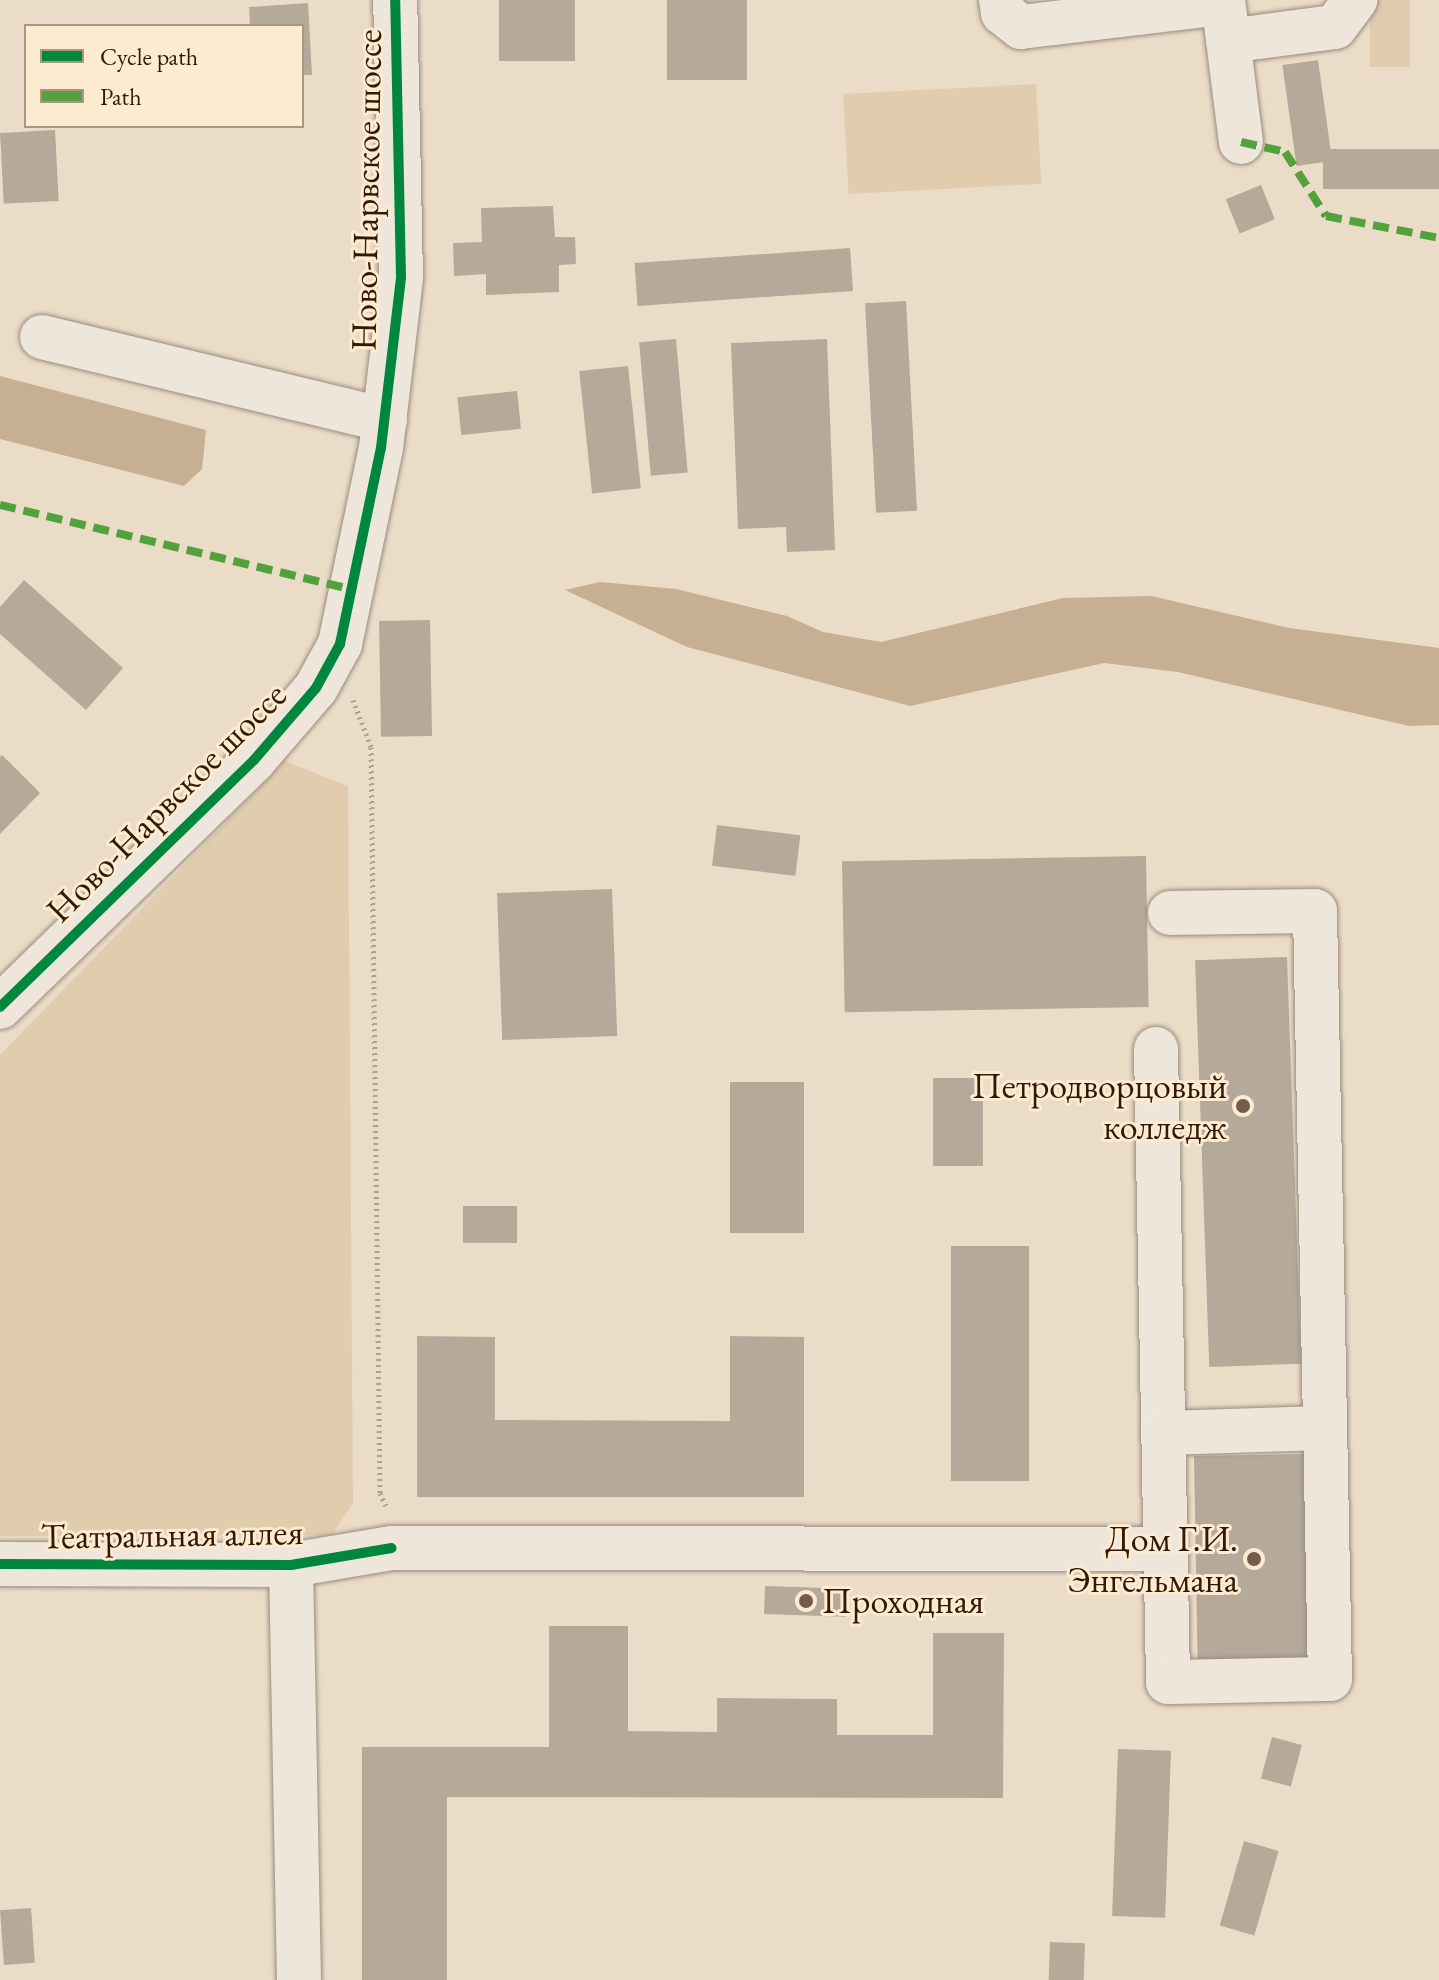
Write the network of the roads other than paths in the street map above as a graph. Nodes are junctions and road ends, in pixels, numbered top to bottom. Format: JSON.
{"nodes":[{"id":1,"x":395,"y":0,"type":"edge"},
{"id":2,"x":1001,"y":0,"type":"edge"},
{"id":3,"x":1355,"y":0,"type":"edge"},
{"id":4,"x":1224,"y":15,"type":"edge"},
{"id":5,"x":1241,"y":142,"type":"dead end"},
{"id":6,"x":42,"y":337,"type":"dead end"},
{"id":7,"x":385,"y":420,"type":"junction"},
{"id":8,"x":1170,"y":913,"type":"dead end"},
{"id":9,"x":0,"y":1007,"type":"edge"},
{"id":10,"x":1156,"y":1049,"type":"dead end"},
{"id":11,"x":1325,"y":1428,"type":"junction"},
{"id":12,"x":1163,"y":1433,"type":"junction"},
{"id":13,"x":1165,"y":1549,"type":"junction"},
{"id":14,"x":0,"y":1564,"type":"edge"},
{"id":15,"x":291,"y":1565,"type":"junction"},
{"id":16,"x":299,"y":1980,"type":"edge"}],
"edges":[{"from":1,"to":7,"type":"street","name":"Ново-Нарвское шоссе"},
{"from":2,"to":4,"type":"street"},
{"from":3,"to":4,"type":"street"},
{"from":4,"to":5,"type":"street"},
{"from":6,"to":7,"type":"street"},
{"from":7,"to":9,"type":"street","name":"Ново-Нарвское шоссе"},
{"from":8,"to":11,"type":"street"},
{"from":10,"to":12,"type":"street"},
{"from":11,"to":12,"type":"street"},
{"from":11,"to":13,"type":"street"},
{"from":12,"to":13,"type":"street"},
{"from":13,"to":15,"type":"street","name":"Театральная аллея"},
{"from":14,"to":15,"type":"street","name":"Театральная аллея"},
{"from":15,"to":16,"type":"street"}]}
